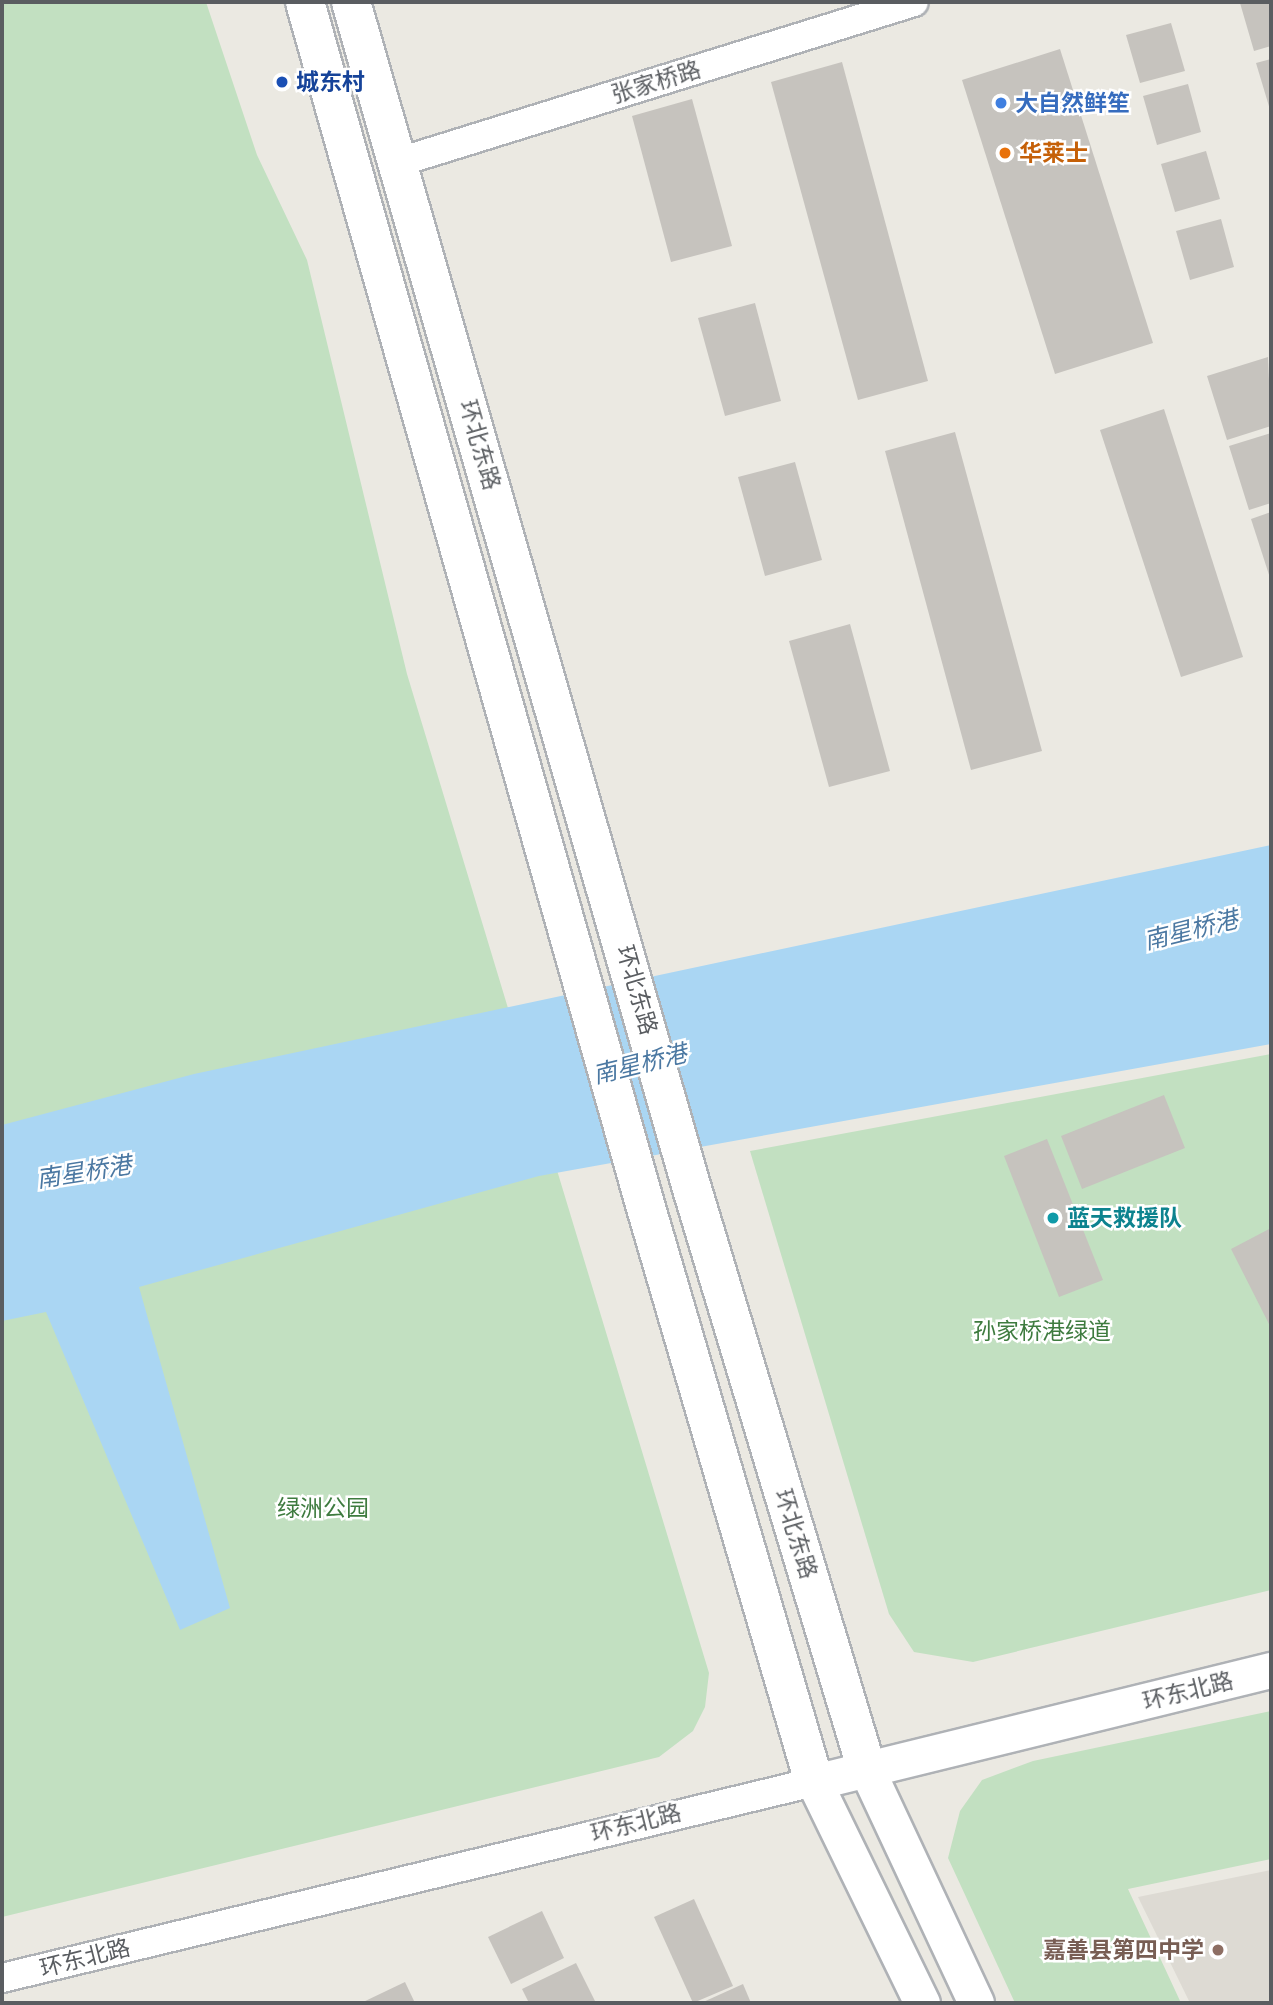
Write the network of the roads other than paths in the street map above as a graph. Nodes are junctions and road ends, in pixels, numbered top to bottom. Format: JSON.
{"nodes":[{"id":1,"x":305,"y":2,"type":"edge"},
{"id":2,"x":351,"y":2,"type":"edge"},
{"id":3,"x":914,"y":2,"type":"edge"},
{"id":4,"x":399,"y":162,"type":"junction"},
{"id":5,"x":1271,"y":1670,"type":"edge"},
{"id":6,"x":867,"y":1770,"type":"junction"},
{"id":7,"x":814,"y":1782,"type":"junction"},
{"id":8,"x":2,"y":1978,"type":"edge"},
{"id":9,"x":922,"y":2003,"type":"edge"},
{"id":10,"x":976,"y":2003,"type":"edge"}],
"edges":[{"from":1,"to":7,"type":"main road","name":"环北东路"},
{"from":2,"to":4,"type":"main road","name":"环北东路"},
{"from":3,"to":4,"type":"street","name":"张家桥路"},
{"from":4,"to":6,"type":"main road","name":"环北东路"},
{"from":5,"to":6,"type":"street","name":"环东北路"},
{"from":6,"to":7,"type":"street","name":"环东北路"},
{"from":6,"to":10,"type":"street","name":"环北东路"},
{"from":7,"to":8,"type":"street","name":"环东北路"},
{"from":7,"to":9,"type":"street","name":"环北东路"}]}
